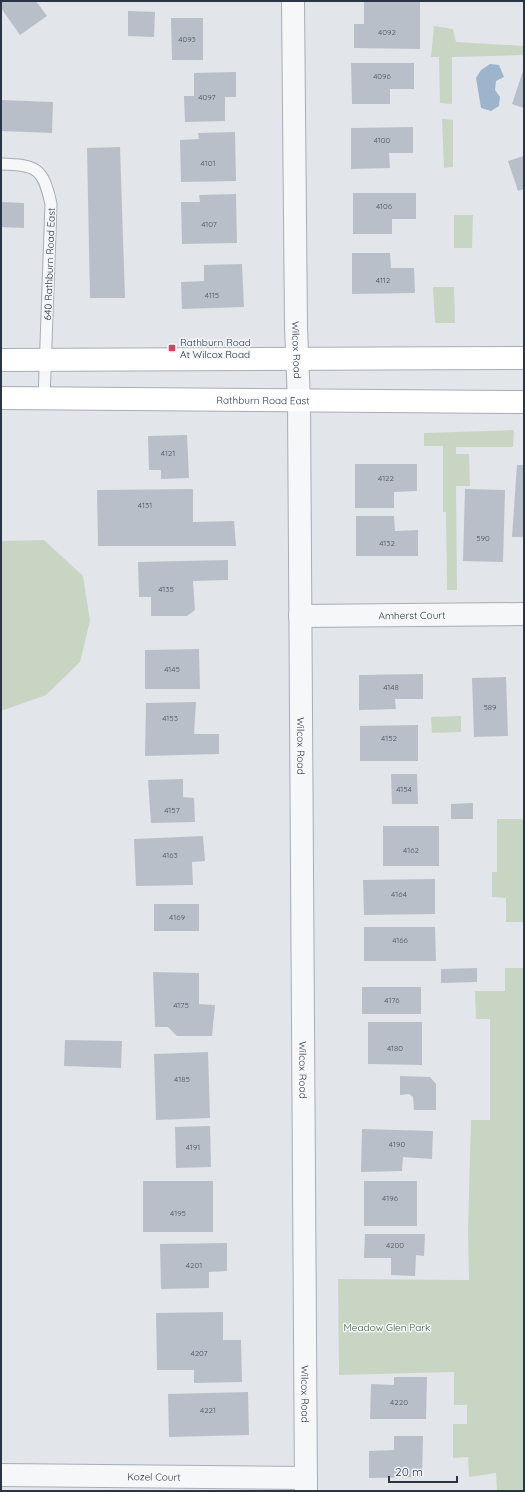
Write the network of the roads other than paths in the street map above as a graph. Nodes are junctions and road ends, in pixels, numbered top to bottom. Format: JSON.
{"nodes":[{"id":1,"x":293,"y":1,"type":"edge"},
{"id":2,"x":1,"y":164,"type":"edge"},
{"id":3,"x":524,"y":358,"type":"edge"},
{"id":4,"x":298,"y":359,"type":"junction"},
{"id":5,"x":1,"y":360,"type":"edge"},
{"id":6,"x":46,"y":360,"type":"junction"},
{"id":7,"x":1,"y":398,"type":"edge"},
{"id":8,"x":44,"y":399,"type":"junction"},
{"id":9,"x":299,"y":402,"type":"junction"},
{"id":10,"x":524,"y":402,"type":"edge"},
{"id":11,"x":524,"y":614,"type":"edge"},
{"id":12,"x":300,"y":616,"type":"junction"},
{"id":13,"x":1,"y":1475,"type":"edge"},
{"id":14,"x":306,"y":1485,"type":"edge"}],
"edges":[{"from":1,"to":4,"type":"street","name":"Wilcox Road"},
{"from":2,"to":6,"type":"lane","name":"640 Rathburn Road East"},
{"from":3,"to":4,"type":"street"},
{"from":4,"to":6,"type":"street"},
{"from":4,"to":9,"type":"street","name":"Wilcox Road"},
{"from":5,"to":6,"type":"street"},
{"from":6,"to":8,"type":"lane","name":"640 Rathburn Road East"},
{"from":7,"to":8,"type":"street","name":"Rathburn Road East"},
{"from":8,"to":9,"type":"street","name":"Rathburn Road East"},
{"from":9,"to":10,"type":"street","name":"Rathburn Road East"},
{"from":9,"to":12,"type":"street","name":"Wilcox Road"},
{"from":11,"to":12,"type":"street","name":"Amherst Court"},
{"from":12,"to":14,"type":"street","name":"Wilcox Road"},
{"from":13,"to":14,"type":"street","name":"Kozel Court"}]}
